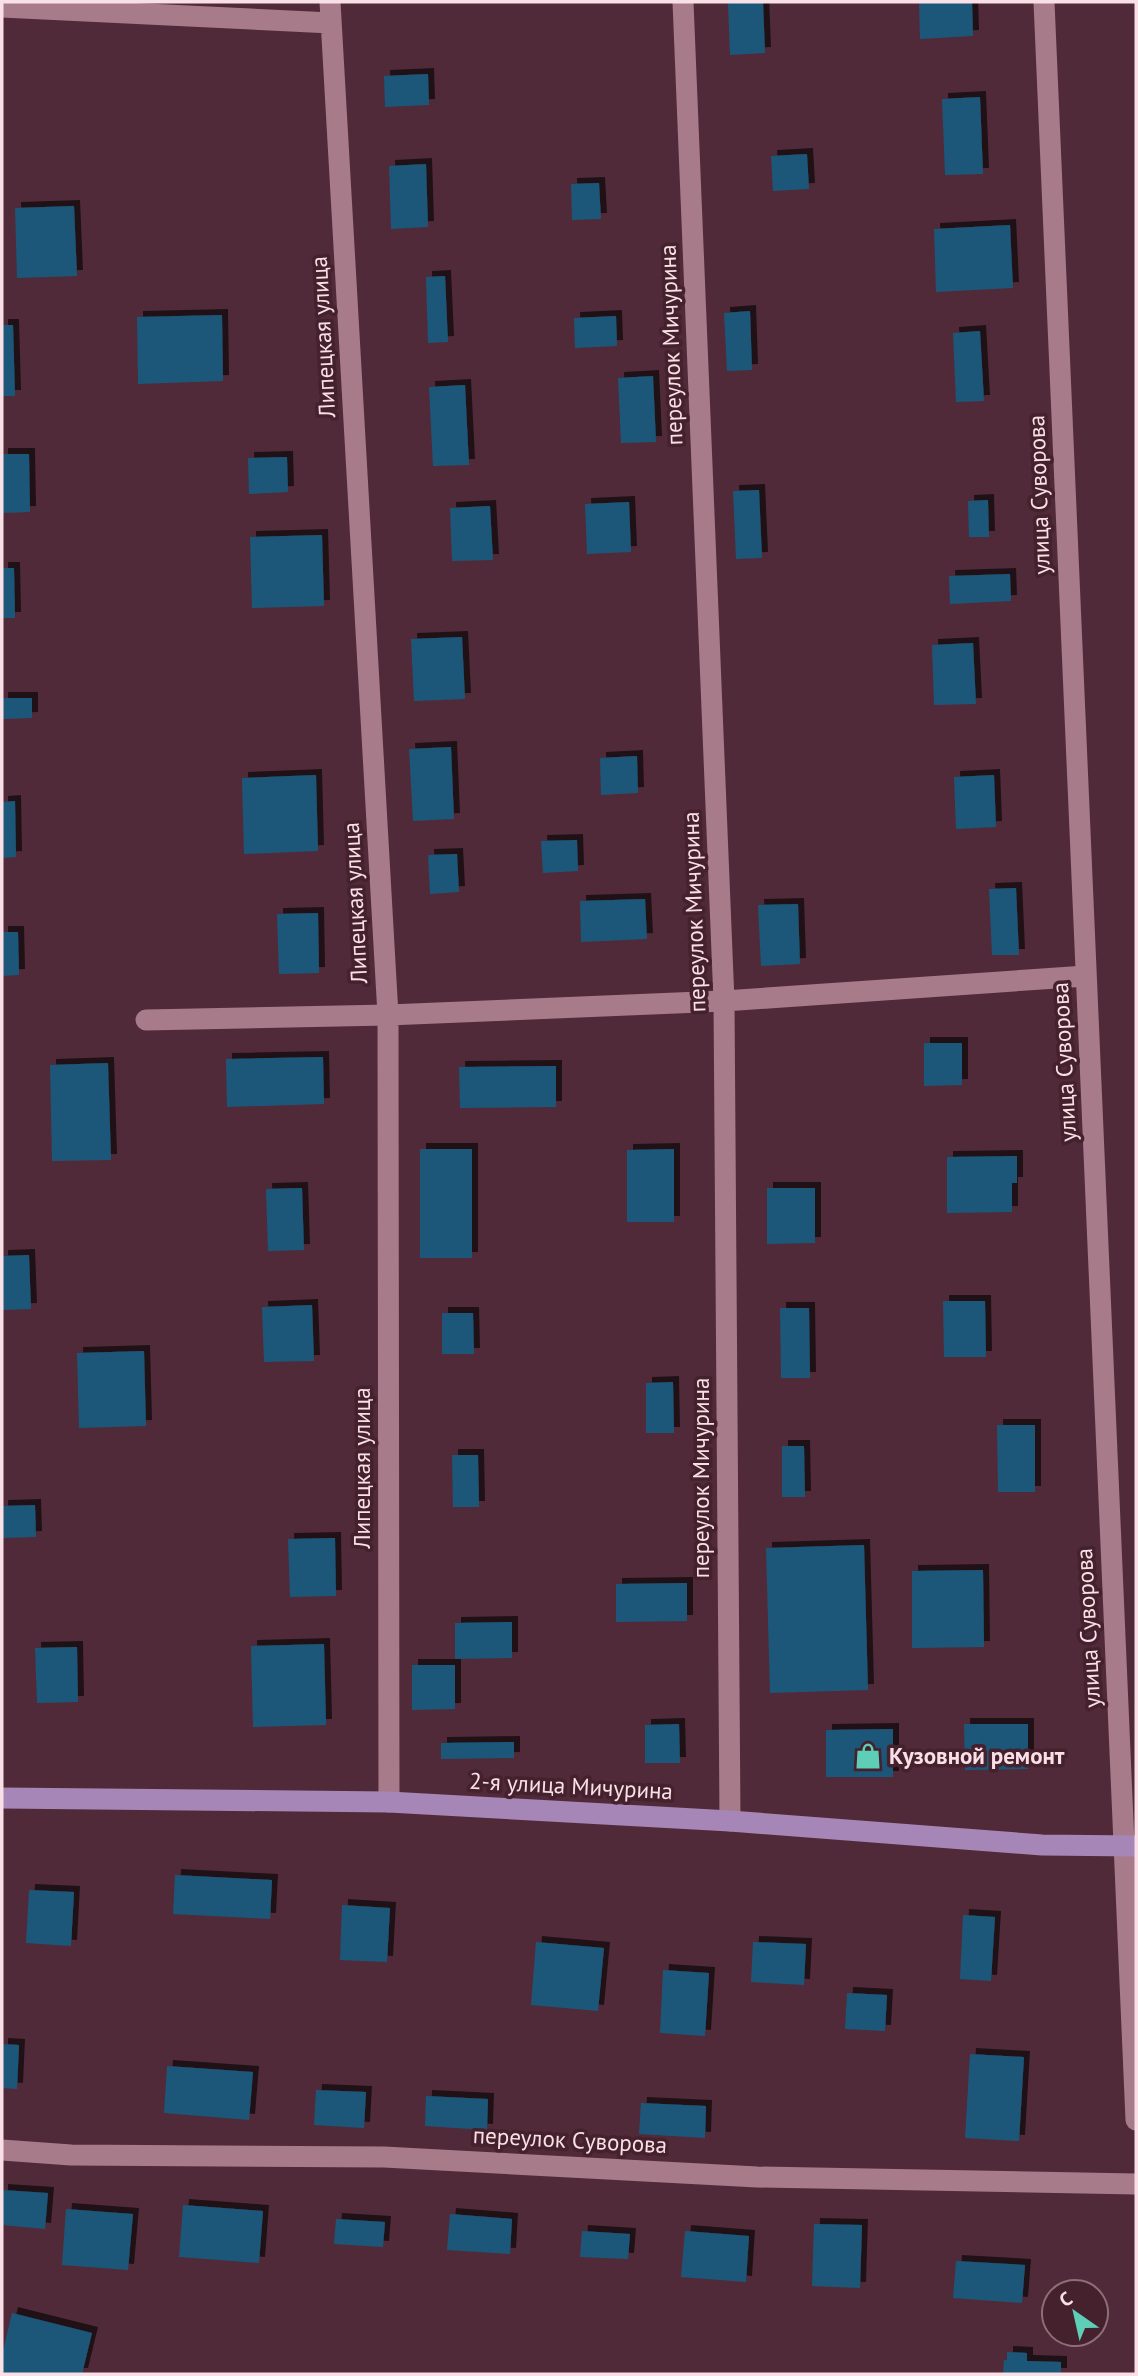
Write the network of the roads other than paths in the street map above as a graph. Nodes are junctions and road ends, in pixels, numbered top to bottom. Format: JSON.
{"nodes":[{"id":1,"x":682,"y":2,"type":"edge"},
{"id":2,"x":1044,"y":2,"type":"edge"},
{"id":3,"x":2,"y":8,"type":"edge"},
{"id":4,"x":330,"y":12,"type":"edge"},
{"id":5,"x":1086,"y":976,"type":"junction"},
{"id":6,"x":724,"y":1001,"type":"junction"},
{"id":7,"x":388,"y":1015,"type":"junction"},
{"id":8,"x":146,"y":1020,"type":"dead end"},
{"id":9,"x":2,"y":1798,"type":"edge"},
{"id":10,"x":389,"y":1802,"type":"junction"},
{"id":11,"x":730,"y":1821,"type":"junction"},
{"id":12,"x":1130,"y":1845,"type":"edge"},
{"id":13,"x":1136,"y":2120,"type":"edge"},
{"id":14,"x":2,"y":2150,"type":"edge"},
{"id":15,"x":1136,"y":2184,"type":"edge"}],
"edges":[{"from":1,"to":6,"type":"street","name":"переулок Мичурина"},
{"from":2,"to":5,"type":"street","name":"улица Суворова"},
{"from":3,"to":4,"type":"street"},
{"from":4,"to":7,"type":"street","name":"Липецкая улица"},
{"from":5,"to":6,"type":"street"},
{"from":5,"to":12,"type":"street","name":"улица Суворова"},
{"from":6,"to":7,"type":"street"},
{"from":6,"to":11,"type":"street","name":"переулок Мичурина"},
{"from":7,"to":8,"type":"street"},
{"from":7,"to":10,"type":"street","name":"Липецкая улица"},
{"from":9,"to":10,"type":"main road","name":"2-я улица Мичурина"},
{"from":10,"to":11,"type":"main road","name":"2-я улица Мичурина"},
{"from":11,"to":12,"type":"main road","name":"2-я улица Мичурина"},
{"from":12,"to":13,"type":"street","name":"улица Суворова"},
{"from":14,"to":15,"type":"street","name":"переулок Суворова"}]}
